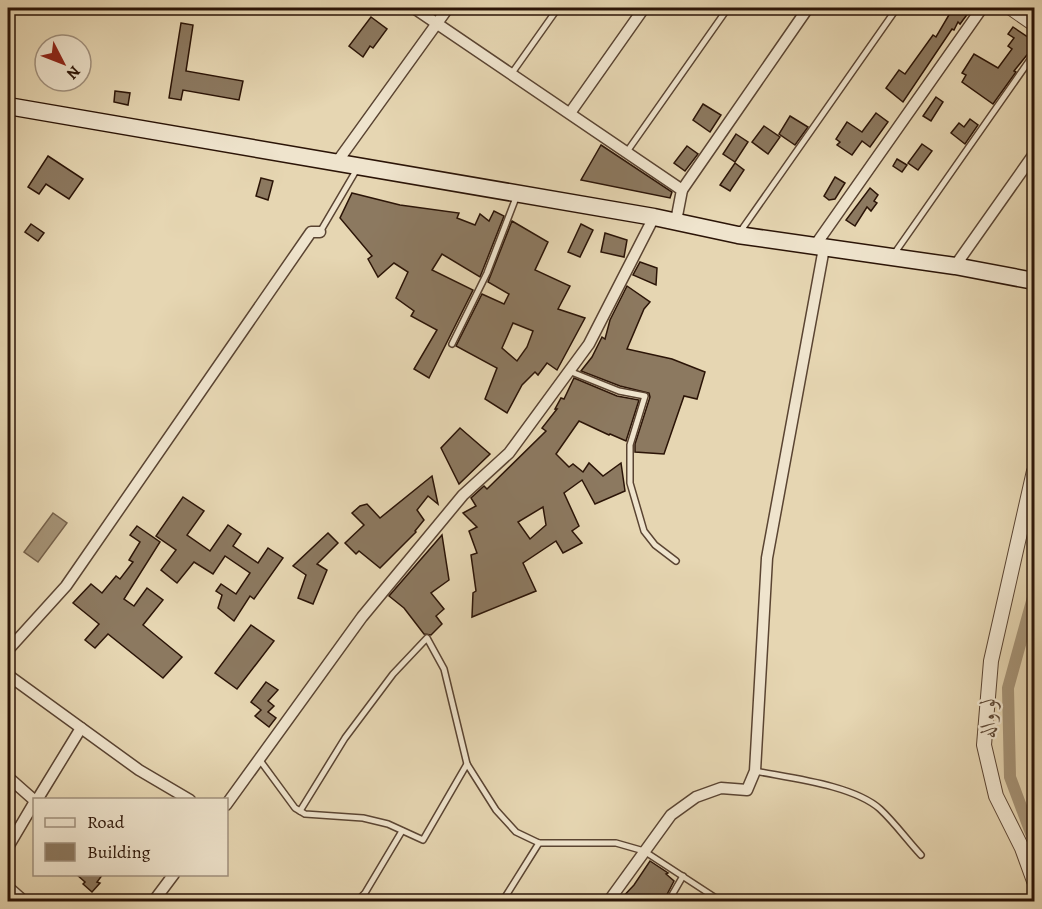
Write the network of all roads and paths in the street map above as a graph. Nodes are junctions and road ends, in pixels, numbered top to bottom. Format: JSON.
{"nodes":[{"id":1,"x":414,"y":8,"type":"edge"},
{"id":2,"x":448,"y":8,"type":"edge"},
{"id":3,"x":558,"y":8,"type":"edge"},
{"id":4,"x":644,"y":8,"type":"edge"},
{"id":5,"x":728,"y":8,"type":"edge"},
{"id":6,"x":808,"y":8,"type":"edge"},
{"id":7,"x":897,"y":8,"type":"edge"},
{"id":8,"x":982,"y":8,"type":"edge"},
{"id":9,"x":1011,"y":8,"type":"edge"},
{"id":10,"x":437,"y":23,"type":"junction"},
{"id":11,"x":1035,"y":24,"type":"edge"},
{"id":12,"x":1035,"y":54,"type":"edge"},
{"id":13,"x":512,"y":73,"type":"junction"},
{"id":14,"x":8,"y":106,"type":"edge"},
{"id":15,"x":570,"y":113,"type":"junction"},
{"id":16,"x":626,"y":153,"type":"junction"},
{"id":17,"x":1035,"y":154,"type":"edge"},
{"id":18,"x":337,"y":162,"type":"junction"},
{"id":19,"x":359,"y":165,"type":"junction"},
{"id":20,"x":682,"y":190,"type":"junction"},
{"id":21,"x":517,"y":193,"type":"junction"},
{"id":22,"x":654,"y":217,"type":"junction"},
{"id":23,"x":676,"y":221,"type":"junction"},
{"id":24,"x":320,"y":232,"type":"joint"},
{"id":25,"x":738,"y":235,"type":"junction"},
{"id":26,"x":819,"y":248,"type":"junction"},
{"id":27,"x":892,"y":257,"type":"junction"},
{"id":28,"x":955,"y":266,"type":"junction"},
{"id":29,"x":1035,"y":281,"type":"edge"},
{"id":30,"x":452,"y":344,"type":"dead end"},
{"id":31,"x":569,"y":371,"type":"junction"},
{"id":32,"x":1035,"y":471,"type":"edge"},
{"id":33,"x":676,"y":561,"type":"dead end"},
{"id":34,"x":8,"y":650,"type":"edge"},
{"id":35,"x":8,"y":675,"type":"edge"},
{"id":36,"x":81,"y":728,"type":"junction"},
{"id":37,"x":259,"y":758,"type":"junction"},
{"id":38,"x":467,"y":764,"type":"junction"},
{"id":39,"x":755,"y":771,"type":"junction"},
{"id":40,"x":8,"y":777,"type":"edge"},
{"id":41,"x":37,"y":798,"type":"edge"},
{"id":42,"x":187,"y":798,"type":"edge"},
{"id":43,"x":33,"y":799,"type":"edge"},
{"id":44,"x":228,"y":802,"type":"edge"},
{"id":45,"x":33,"y":804,"type":"edge"},
{"id":46,"x":300,"y":811,"type":"junction"},
{"id":47,"x":402,"y":831,"type":"junction"},
{"id":48,"x":539,"y":843,"type":"junction"},
{"id":49,"x":8,"y":847,"type":"edge"},
{"id":50,"x":647,"y":847,"type":"junction"},
{"id":51,"x":921,"y":855,"type":"dead end"},
{"id":52,"x":172,"y":876,"type":"edge"},
{"id":53,"x":683,"y":876,"type":"junction"},
{"id":54,"x":1035,"y":881,"type":"edge"},
{"id":55,"x":8,"y":887,"type":"edge"},
{"id":56,"x":25,"y":902,"type":"edge"},
{"id":57,"x":153,"y":902,"type":"edge"},
{"id":58,"x":356,"y":902,"type":"edge"},
{"id":59,"x":502,"y":902,"type":"edge"},
{"id":60,"x":608,"y":902,"type":"edge"},
{"id":61,"x":668,"y":902,"type":"edge"},
{"id":62,"x":722,"y":902,"type":"edge"}],
"edges":[{"from":1,"to":10,"type":"street"},
{"from":2,"to":10,"type":"street"},
{"from":3,"to":13,"type":"lane"},
{"from":4,"to":15,"type":"street"},
{"from":5,"to":16,"type":"lane"},
{"from":6,"to":20,"type":"street"},
{"from":7,"to":25,"type":"lane"},
{"from":8,"to":26,"type":"street"},
{"from":9,"to":11,"type":"street"},
{"from":10,"to":13,"type":"street"},
{"from":10,"to":18,"type":"street"},
{"from":12,"to":27,"type":"lane"},
{"from":13,"to":15,"type":"street"},
{"from":14,"to":18,"type":"main road"},
{"from":15,"to":16,"type":"street"},
{"from":16,"to":20,"type":"street"},
{"from":17,"to":28,"type":"street"},
{"from":18,"to":19,"type":"main road"},
{"from":19,"to":21,"type":"main road"},
{"from":19,"to":24,"type":"lane"},
{"from":20,"to":23,"type":"street"},
{"from":21,"to":22,"type":"main road"},
{"from":21,"to":30,"type":"lane"},
{"from":22,"to":23,"type":"main road"},
{"from":22,"to":31,"type":"street"},
{"from":23,"to":25,"type":"main road"},
{"from":24,"to":34,"type":"street"},
{"from":25,"to":26,"type":"main road"},
{"from":26,"to":27,"type":"main road"},
{"from":26,"to":39,"type":"street"},
{"from":27,"to":28,"type":"main road"},
{"from":28,"to":29,"type":"main road"},
{"from":31,"to":33,"type":"lane"},
{"from":31,"to":37,"type":"street"},
{"from":32,"to":54,"type":"street"},
{"from":35,"to":36,"type":"street"},
{"from":36,"to":41,"type":"street"},
{"from":36,"to":42,"type":"street"},
{"from":37,"to":44,"type":"street"},
{"from":37,"to":46,"type":"lane"},
{"from":38,"to":46,"type":"lane"},
{"from":38,"to":47,"type":"lane"},
{"from":38,"to":48,"type":"lane"},
{"from":39,"to":50,"type":"street"},
{"from":39,"to":51,"type":"lane"},
{"from":40,"to":43,"type":"street"},
{"from":45,"to":49,"type":"street"},
{"from":46,"to":47,"type":"lane"},
{"from":47,"to":58,"type":"lane"},
{"from":48,"to":50,"type":"lane"},
{"from":48,"to":59,"type":"lane"},
{"from":50,"to":53,"type":"lane"},
{"from":50,"to":60,"type":"street"},
{"from":52,"to":57,"type":"street"},
{"from":53,"to":61,"type":"lane"},
{"from":53,"to":62,"type":"lane"},
{"from":55,"to":56,"type":"street"}]}
